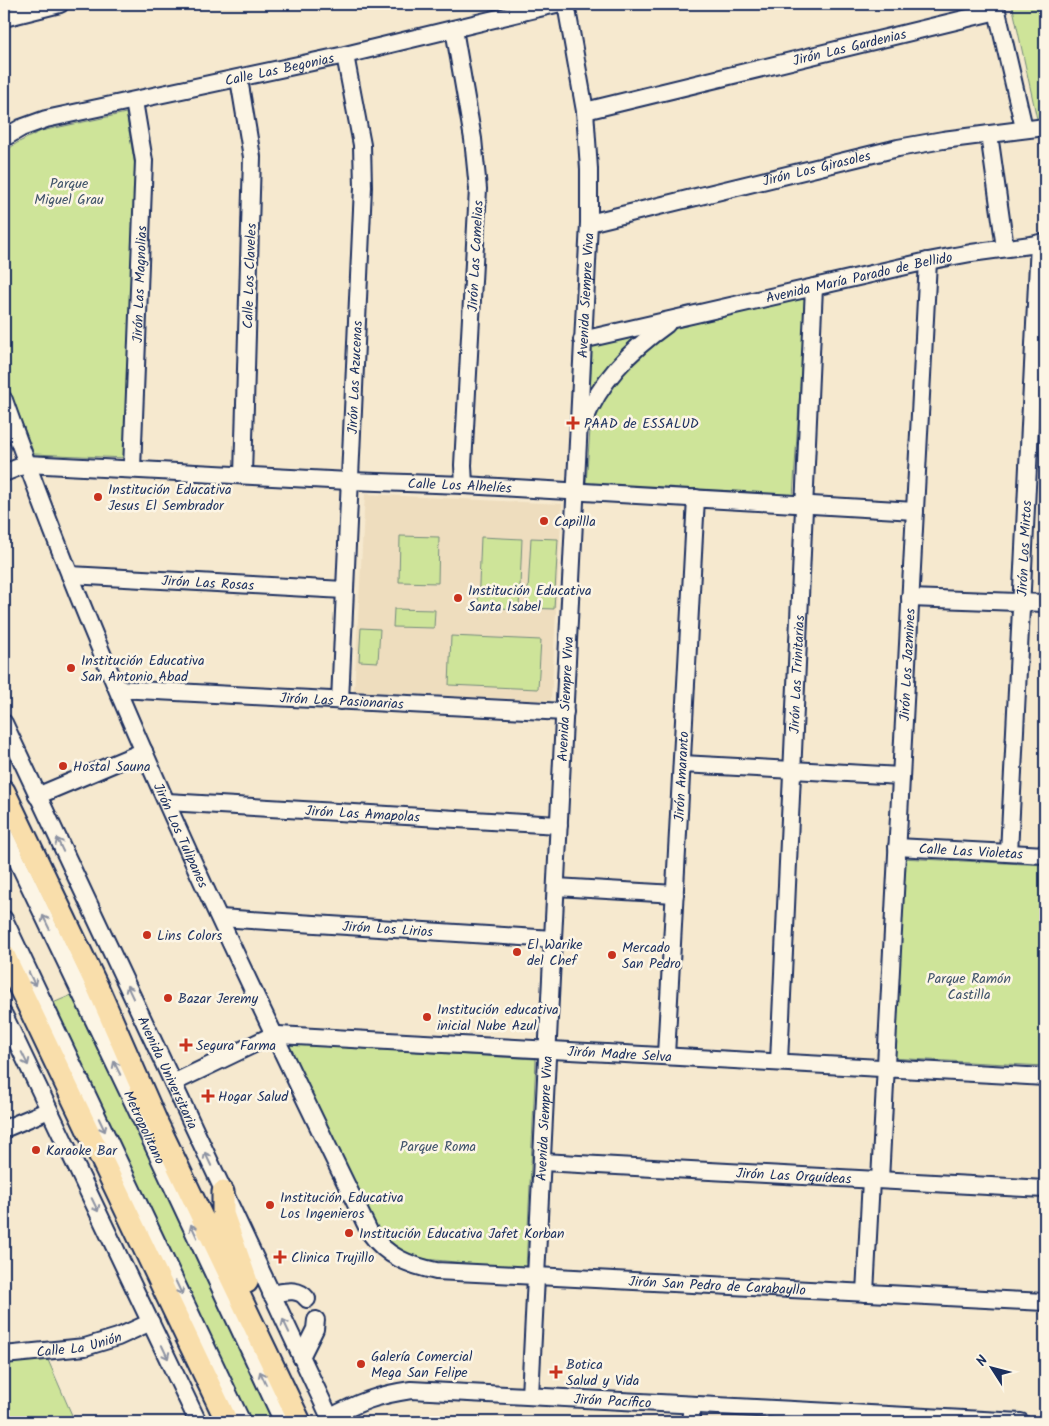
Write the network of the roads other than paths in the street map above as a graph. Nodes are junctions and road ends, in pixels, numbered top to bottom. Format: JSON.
{"nodes":[{"id":1,"x":60,"y":4,"type":"edge"},
{"id":2,"x":556,"y":4,"type":"edge"},
{"id":3,"x":566,"y":4,"type":"edge"},
{"id":4,"x":4,"y":18,"type":"edge"},
{"id":5,"x":454,"y":29,"type":"junction"},
{"id":6,"x":345,"y":55,"type":"junction"},
{"id":7,"x":239,"y":79,"type":"junction"},
{"id":8,"x":134,"y":100,"type":"junction"},
{"id":9,"x":585,"y":111,"type":"junction"},
{"id":10,"x":1045,"y":127,"type":"edge"},
{"id":11,"x":1024,"y":128,"type":"junction"},
{"id":12,"x":989,"y":134,"type":"junction"},
{"id":13,"x":4,"y":138,"type":"edge"},
{"id":14,"x":588,"y":222,"type":"junction"},
{"id":15,"x":1042,"y":243,"type":"edge"},
{"id":16,"x":1005,"y":248,"type":"junction"},
{"id":17,"x":928,"y":261,"type":"junction"},
{"id":18,"x":814,"y":287,"type":"junction"},
{"id":19,"x":673,"y":320,"type":"junction"},
{"id":20,"x":582,"y":340,"type":"junction"},
{"id":21,"x":4,"y":400,"type":"edge"},
{"id":22,"x":578,"y":436,"type":"junction"},
{"id":23,"x":27,"y":464,"type":"junction"},
{"id":24,"x":132,"y":469,"type":"junction"},
{"id":25,"x":4,"y":473,"type":"edge"},
{"id":26,"x":243,"y":475,"type":"junction"},
{"id":27,"x":349,"y":481,"type":"junction"},
{"id":28,"x":464,"y":485,"type":"junction"},
{"id":29,"x":576,"y":492,"type":"junction"},
{"id":30,"x":696,"y":498,"type":"junction"},
{"id":31,"x":805,"y":504,"type":"junction"},
{"id":32,"x":915,"y":511,"type":"junction"},
{"id":33,"x":70,"y":575,"type":"junction"},
{"id":34,"x":344,"y":590,"type":"junction"},
{"id":35,"x":910,"y":598,"type":"junction"},
{"id":36,"x":1021,"y":602,"type":"junction"},
{"id":37,"x":1045,"y":603,"type":"edge"},
{"id":38,"x":118,"y":689,"type":"junction"},
{"id":39,"x":340,"y":701,"type":"junction"},
{"id":40,"x":565,"y":712,"type":"junction"},
{"id":41,"x":4,"y":723,"type":"edge"},
{"id":42,"x":144,"y":751,"type":"junction"},
{"id":43,"x":682,"y":764,"type":"junction"},
{"id":44,"x":793,"y":770,"type":"junction"},
{"id":45,"x":901,"y":776,"type":"junction"},
{"id":46,"x":4,"y":792,"type":"edge"},
{"id":47,"x":38,"y":796,"type":"junction"},
{"id":48,"x":167,"y":802,"type":"junction"},
{"id":49,"x":559,"y":825,"type":"junction"},
{"id":50,"x":4,"y":833,"type":"edge"},
{"id":51,"x":897,"y":847,"type":"junction"},
{"id":52,"x":1009,"y":853,"type":"junction"},
{"id":53,"x":1045,"y":854,"type":"edge"},
{"id":54,"x":556,"y":887,"type":"junction"},
{"id":55,"x":675,"y":894,"type":"junction"},
{"id":56,"x":220,"y":918,"type":"junction"},
{"id":57,"x":4,"y":919,"type":"edge"},
{"id":58,"x":553,"y":939,"type":"junction"},
{"id":59,"x":4,"y":955,"type":"edge"},
{"id":60,"x":4,"y":1015,"type":"edge"},
{"id":61,"x":273,"y":1035,"type":"junction"},
{"id":62,"x":548,"y":1049,"type":"junction"},
{"id":63,"x":666,"y":1055,"type":"junction"},
{"id":64,"x":779,"y":1062,"type":"junction"},
{"id":65,"x":885,"y":1068,"type":"junction"},
{"id":66,"x":1045,"y":1077,"type":"edge"},
{"id":67,"x":173,"y":1083,"type":"junction"},
{"id":68,"x":49,"y":1110,"type":"junction"},
{"id":69,"x":4,"y":1129,"type":"edge"},
{"id":70,"x":542,"y":1162,"type":"junction"},
{"id":71,"x":875,"y":1180,"type":"junction"},
{"id":72,"x":1045,"y":1189,"type":"edge"},
{"id":73,"x":223,"y":1192,"type":"junction"},
{"id":74,"x":391,"y":1255,"type":"joint"},
{"id":75,"x":536,"y":1276,"type":"junction"},
{"id":76,"x":865,"y":1292,"type":"junction"},
{"id":77,"x":271,"y":1294,"type":"junction"},
{"id":78,"x":307,"y":1299,"type":"dead end"},
{"id":79,"x":1045,"y":1302,"type":"edge"},
{"id":80,"x":316,"y":1320,"type":"dead end"},
{"id":81,"x":151,"y":1322,"type":"junction"},
{"id":82,"x":255,"y":1326,"type":"junction"},
{"id":83,"x":4,"y":1355,"type":"edge"},
{"id":84,"x":301,"y":1357,"type":"junction"},
{"id":85,"x":530,"y":1396,"type":"junction"},
{"id":86,"x":692,"y":1405,"type":"junction"},
{"id":87,"x":330,"y":1420,"type":"edge"},
{"id":88,"x":198,"y":1422,"type":"edge"},
{"id":89,"x":227,"y":1422,"type":"edge"},
{"id":90,"x":242,"y":1422,"type":"edge"},
{"id":91,"x":283,"y":1422,"type":"edge"},
{"id":92,"x":300,"y":1422,"type":"edge"},
{"id":93,"x":691,"y":1422,"type":"edge"},
{"id":94,"x":1021,"y":1422,"type":"edge"}],
"edges":[{"from":1,"to":4,"type":"street"},
{"from":2,"to":5,"type":"street","name":"Calle Las Begonias"},
{"from":3,"to":9,"type":"street","name":"Avenida Siempre Viva"},
{"from":5,"to":6,"type":"street","name":"Calle Las Begonias"},
{"from":5,"to":28,"type":"street","name":"Jirón Las Camelias"},
{"from":6,"to":7,"type":"street","name":"Calle Las Begonias"},
{"from":6,"to":27,"type":"street","name":"Jirón Las Azucenas"},
{"from":7,"to":8,"type":"street","name":"Calle Las Begonias"},
{"from":7,"to":26,"type":"street","name":"Calle Los Claveles"},
{"from":8,"to":13,"type":"street","name":"Calle Las Begonias"},
{"from":8,"to":24,"type":"street","name":"Jirón Las Magnolias"},
{"from":9,"to":11,"type":"street","name":"Jirón Las Gardenias"},
{"from":9,"to":14,"type":"street","name":"Avenida Siempre Viva"},
{"from":10,"to":11,"type":"street","name":"Jirón Los Girasoles"},
{"from":11,"to":12,"type":"street","name":"Jirón Los Girasoles"},
{"from":12,"to":14,"type":"street","name":"Jirón Los Girasoles"},
{"from":12,"to":16,"type":"street"},
{"from":14,"to":20,"type":"street","name":"Avenida Siempre Viva"},
{"from":15,"to":16,"type":"street","name":"Avenida María Parado de Bellido"},
{"from":15,"to":36,"type":"street","name":"Jirón Los Mirtos"},
{"from":16,"to":17,"type":"street","name":"Avenida María Parado de Bellido"},
{"from":17,"to":18,"type":"street","name":"Avenida María Parado de Bellido"},
{"from":17,"to":32,"type":"street","name":"Jirón Los Jazmines"},
{"from":18,"to":19,"type":"street","name":"Avenida María Parado de Bellido"},
{"from":18,"to":31,"type":"street","name":"Jirón Las Trinitarias"},
{"from":19,"to":20,"type":"street","name":"Avenida María Parado de Bellido"},
{"from":19,"to":22,"type":"street","name":"Avenida María Parado de Bellido"},
{"from":20,"to":22,"type":"street","name":"Avenida Siempre Viva"},
{"from":21,"to":23,"type":"street","name":"Jirón Los Tulipanes"},
{"from":22,"to":29,"type":"street","name":"Avenida Siempre Viva"},
{"from":23,"to":24,"type":"street","name":"Calle Los Alhelíes"},
{"from":23,"to":25,"type":"street","name":"Calle Los Alhelíes"},
{"from":23,"to":33,"type":"street","name":"Jirón Los Tulipanes"},
{"from":24,"to":26,"type":"street","name":"Calle Los Alhelíes"},
{"from":26,"to":27,"type":"street","name":"Calle Los Alhelíes"},
{"from":27,"to":28,"type":"street","name":"Calle Los Alhelíes"},
{"from":27,"to":34,"type":"street","name":"Jirón Las Azucenas"},
{"from":28,"to":29,"type":"street","name":"Calle Los Alhelíes"},
{"from":29,"to":30,"type":"street","name":"Calle Los Alhelíes"},
{"from":29,"to":40,"type":"street","name":"Avenida Siempre Viva"},
{"from":30,"to":31,"type":"street","name":"Calle Los Alhelíes"},
{"from":30,"to":43,"type":"street","name":"Jirón Amaranto"},
{"from":31,"to":32,"type":"street","name":"Calle Los Alhelíes"},
{"from":31,"to":44,"type":"street","name":"Jirón Las Trinitarias"},
{"from":32,"to":35,"type":"street","name":"Jirón Los Jazmines"},
{"from":33,"to":34,"type":"street","name":"Jirón Las Rosas"},
{"from":33,"to":38,"type":"street","name":"Jirón Los Tulipanes"},
{"from":34,"to":39,"type":"street","name":"Jirón Las Azucenas"},
{"from":35,"to":36,"type":"street"},
{"from":35,"to":45,"type":"street","name":"Jirón Los Jazmines"},
{"from":36,"to":37,"type":"street"},
{"from":36,"to":52,"type":"street","name":"Jirón Los Mirtos"},
{"from":38,"to":39,"type":"street","name":"Jirón Las Pasionarias"},
{"from":38,"to":42,"type":"street","name":"Jirón Los Tulipanes"},
{"from":39,"to":40,"type":"street","name":"Jirón Las Pasionarias"},
{"from":40,"to":49,"type":"street","name":"Avenida Siempre Viva"},
{"from":41,"to":47,"type":"street","name":"Avenida Universitaria"},
{"from":42,"to":47,"type":"street"},
{"from":42,"to":48,"type":"street","name":"Jirón Los Tulipanes"},
{"from":43,"to":44,"type":"street"},
{"from":43,"to":55,"type":"street","name":"Jirón Amaranto"},
{"from":44,"to":45,"type":"street"},
{"from":44,"to":64,"type":"street","name":"Jirón Las Trinitarias"},
{"from":45,"to":51,"type":"street","name":"Jirón Los Jazmines"},
{"from":46,"to":82,"type":"main road","name":"Avenida Universitaria"},
{"from":67,"to":47,"type":"street","name":"Avenida Universitaria","one_way":true},
{"from":48,"to":49,"type":"street","name":"Jirón Las Amapolas"},
{"from":48,"to":56,"type":"street","name":"Jirón Los Tulipanes"},
{"from":49,"to":54,"type":"street","name":"Avenida Siempre Viva"},
{"from":91,"to":50,"type":"street","name":"Metropolitano","one_way":true},
{"from":51,"to":52,"type":"street","name":"Calle Las Violetas"},
{"from":51,"to":65,"type":"street","name":"Jirón Los Jazmines"},
{"from":52,"to":53,"type":"street","name":"Calle Las Violetas"},
{"from":54,"to":55,"type":"street"},
{"from":54,"to":58,"type":"street","name":"Avenida Siempre Viva"},
{"from":55,"to":63,"type":"street","name":"Jirón Amaranto"},
{"from":56,"to":58,"type":"street","name":"Jirón Los Lirios"},
{"from":56,"to":61,"type":"street","name":"Jirón Los Tulipanes"},
{"from":57,"to":90,"type":"street","one_way":true},
{"from":58,"to":62,"type":"street","name":"Avenida Siempre Viva"},
{"from":59,"to":89,"type":"main road"},
{"from":60,"to":68,"type":"street","one_way":true},
{"from":61,"to":62,"type":"street","name":"Jirón Madre Selva"},
{"from":61,"to":67,"type":"street","name":"Jirón Madre Selva"},
{"from":61,"to":74,"type":"street","name":"Jirón Los Tulipanes"},
{"from":62,"to":63,"type":"street","name":"Jirón Madre Selva"},
{"from":62,"to":70,"type":"street","name":"Avenida Siempre Viva"},
{"from":63,"to":64,"type":"street","name":"Jirón Madre Selva"},
{"from":64,"to":65,"type":"street","name":"Jirón Madre Selva"},
{"from":65,"to":66,"type":"street","name":"Jirón Madre Selva"},
{"from":65,"to":71,"type":"street","name":"Jirón Los Jazmines"},
{"from":73,"to":67,"type":"street","name":"Avenida Universitaria","one_way":true},
{"from":68,"to":69,"type":"street"},
{"from":68,"to":81,"type":"street","one_way":true},
{"from":70,"to":71,"type":"street","name":"Jirón Las Orquídeas"},
{"from":70,"to":75,"type":"street","name":"Avenida Siempre Viva"},
{"from":71,"to":72,"type":"street","name":"Jirón Las Orquídeas"},
{"from":71,"to":76,"type":"street","name":"Jirón Los Jazmines"},
{"from":73,"to":77,"type":"street","name":"Avenida Universitaria"},
{"from":73,"to":82,"type":"main road"},
{"from":74,"to":75,"type":"street","name":"Jirón San Pedro de Carabayllo"},
{"from":75,"to":76,"type":"street","name":"Jirón San Pedro de Carabayllo"},
{"from":75,"to":85,"type":"street","name":"Avenida Siempre Viva"},
{"from":76,"to":79,"type":"street","name":"Jirón San Pedro de Carabayllo"},
{"from":77,"to":78,"type":"street"},
{"from":84,"to":77,"type":"street","name":"Avenida Universitaria","one_way":true},
{"from":80,"to":84,"type":"street"},
{"from":81,"to":83,"type":"street","name":"Calle La Unión"},
{"from":81,"to":88,"type":"street","one_way":true},
{"from":82,"to":92,"type":"main road","name":"Avenida Universitaria"},
{"from":84,"to":87,"type":"street","name":"Avenida Universitaria"},
{"from":85,"to":86,"type":"street","name":"Jirón Pacífico"},
{"from":85,"to":87,"type":"street","name":"Jirón Pacífico"},
{"from":86,"to":93,"type":"street"},
{"from":86,"to":94,"type":"street","name":"Jirón Pacífico"}]}
